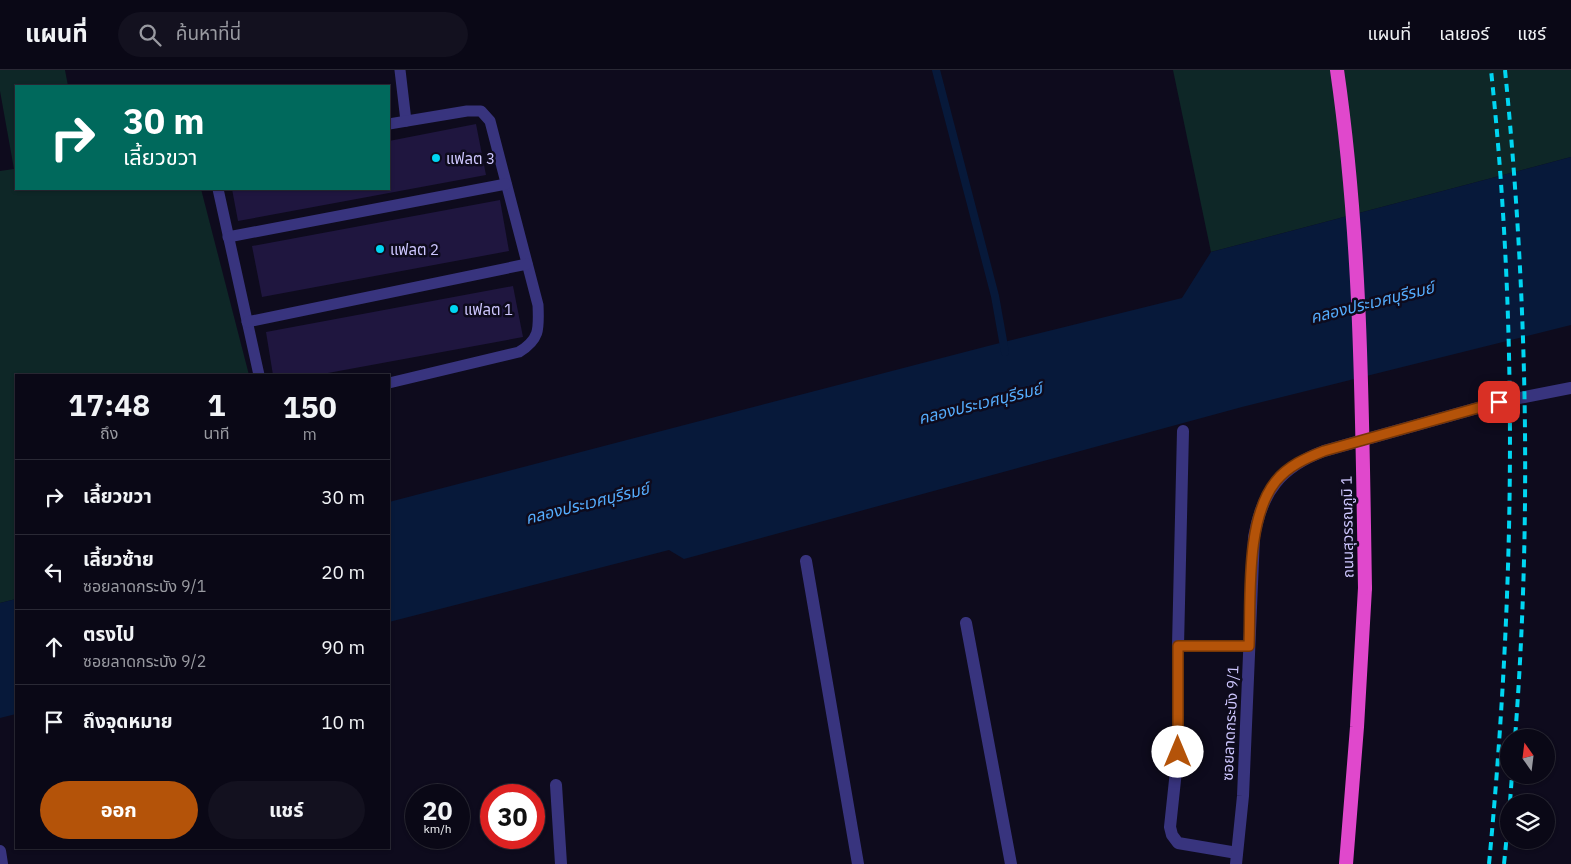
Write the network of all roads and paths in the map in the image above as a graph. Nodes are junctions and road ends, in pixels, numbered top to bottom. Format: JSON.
{"nodes":[{"id":1,"x":400,"y":70,"type":"edge"},
{"id":2,"x":1337,"y":70,"type":"edge"},
{"id":3,"x":406,"y":121,"type":"junction"},
{"id":4,"x":390,"y":124,"type":"edge"},
{"id":5,"x":506,"y":184,"type":"junction"},
{"id":6,"x":218,"y":190,"type":"edge"},
{"id":7,"x":228,"y":237,"type":"junction"},
{"id":8,"x":528,"y":264,"type":"junction"},
{"id":9,"x":248,"y":322,"type":"junction"},
{"id":10,"x":259,"y":374,"type":"edge"},
{"id":11,"x":390,"y":383,"type":"edge"},
{"id":12,"x":1571,"y":388,"type":"edge"},
{"id":13,"x":1183,"y":431,"type":"dead end"},
{"id":14,"x":806,"y":561,"type":"dead end"},
{"id":15,"x":966,"y":623,"type":"dead end"},
{"id":16,"x":1178,"y":646,"type":"junction"},
{"id":17,"x":1249,"y":646,"type":"junction"},
{"id":18,"x":556,"y":786,"type":"dead end"},
{"id":19,"x":0,"y":850,"type":"edge"},
{"id":20,"x":1237,"y":858,"type":"edge"},
{"id":21,"x":2,"y":864,"type":"edge"},
{"id":22,"x":561,"y":864,"type":"edge"},
{"id":23,"x":858,"y":864,"type":"edge"},
{"id":24,"x":1011,"y":864,"type":"edge"},
{"id":25,"x":1346,"y":864,"type":"edge"}],
"edges":[{"from":1,"to":3,"type":"lane"},
{"from":2,"to":25,"type":"highway","name":"ถนนสุวรรณภูมิ 1","bridge":true},
{"from":3,"to":4,"type":"lane"},
{"from":3,"to":5,"type":"lane"},
{"from":5,"to":7,"type":"lane"},
{"from":5,"to":8,"type":"lane"},
{"from":6,"to":7,"type":"lane"},
{"from":7,"to":9,"type":"lane"},
{"from":8,"to":9,"type":"lane"},
{"from":8,"to":11,"type":"lane"},
{"from":9,"to":10,"type":"lane"},
{"from":12,"to":17,"type":"street","name":"ซอยลาดกระบัง 9/1"},
{"from":13,"to":16,"type":"street"},
{"from":14,"to":23,"type":"street"},
{"from":15,"to":24,"type":"street"},
{"from":16,"to":17,"type":"street"},
{"from":16,"to":20,"type":"street"},
{"from":17,"to":20,"type":"street","name":"ซอยลาดกระบัง 9/1"},
{"from":18,"to":22,"type":"street"},
{"from":19,"to":21,"type":"street"}]}
